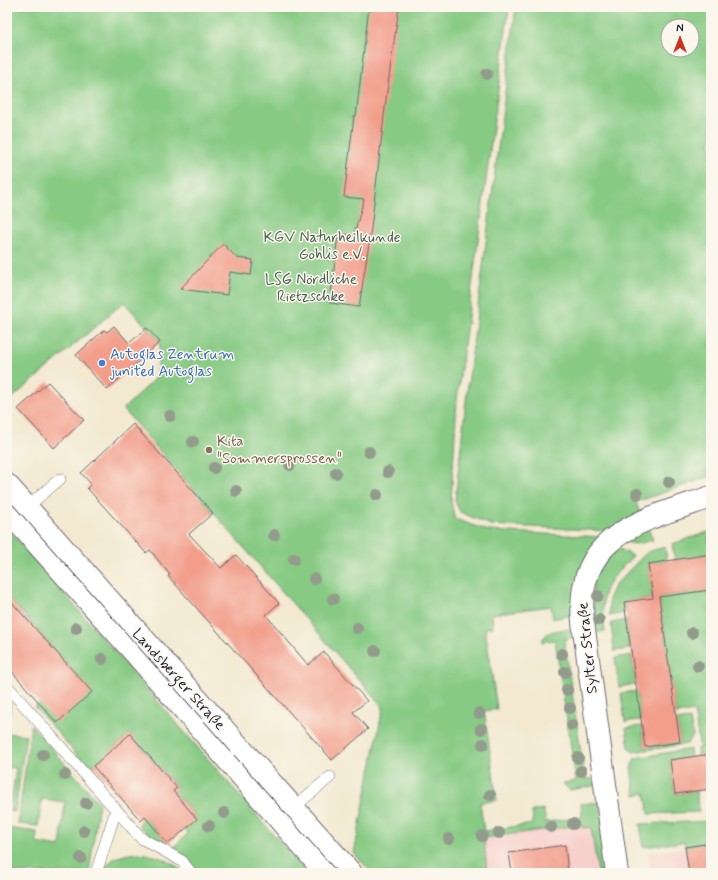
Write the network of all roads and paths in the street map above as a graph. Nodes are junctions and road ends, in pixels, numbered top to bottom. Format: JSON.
{"nodes":[{"id":1,"x":60,"y":479,"type":"dead end"},
{"id":2,"x":7,"y":485,"type":"edge"},
{"id":3,"x":711,"y":497,"type":"edge"},
{"id":4,"x":17,"y":509,"type":"edge"},
{"id":5,"x":7,"y":686,"type":"edge"},
{"id":6,"x":330,"y":777,"type":"dead end"},
{"id":7,"x":293,"y":808,"type":"junction"},
{"id":8,"x":116,"y":810,"type":"junction"},
{"id":9,"x":96,"y":873,"type":"edge"},
{"id":10,"x":191,"y":873,"type":"edge"},
{"id":11,"x":326,"y":873,"type":"edge"},
{"id":12,"x":351,"y":873,"type":"edge"},
{"id":13,"x":617,"y":873,"type":"edge"}],
"edges":[{"from":1,"to":4,"type":"lane"},
{"from":2,"to":4,"type":"street","name":"Landsberger Straße"},
{"from":3,"to":13,"type":"street","name":"Sylter Straße"},
{"from":4,"to":7,"type":"street","name":"Landsberger Straße"},
{"from":4,"to":11,"type":"street","name":"Landsberger Straße"},
{"from":5,"to":8,"type":"lane"},
{"from":6,"to":7,"type":"lane"},
{"from":7,"to":12,"type":"street","name":"Landsberger Straße"},
{"from":8,"to":9,"type":"lane"},
{"from":8,"to":10,"type":"lane"}]}
